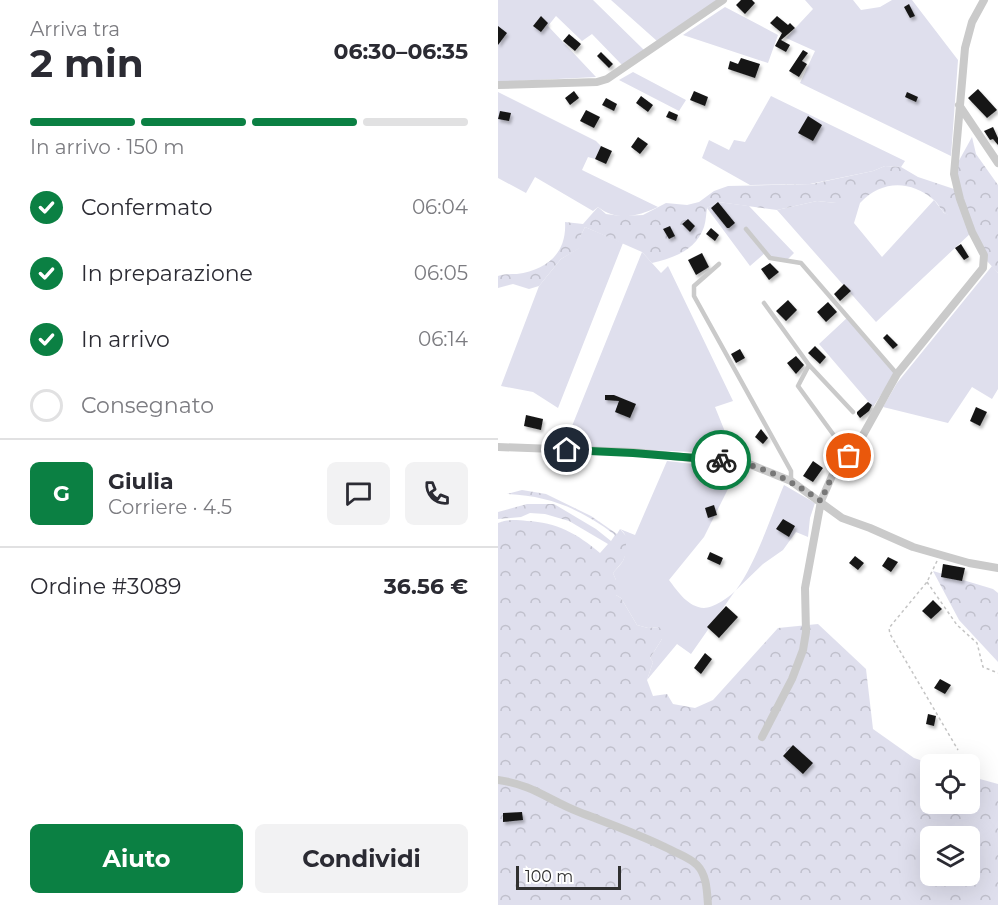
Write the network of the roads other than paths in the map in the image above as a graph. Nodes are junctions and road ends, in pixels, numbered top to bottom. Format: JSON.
{"nodes":[{"id":1,"x":723,"y":0,"type":"edge"},
{"id":2,"x":984,"y":0,"type":"edge"},
{"id":3,"x":498,"y":85,"type":"edge"},
{"id":4,"x":959,"y":105,"type":"junction"},
{"id":5,"x":998,"y":163,"type":"edge"},
{"id":6,"x":746,"y":229,"type":"dead end"},
{"id":7,"x":719,"y":264,"type":"dead end"},
{"id":8,"x":764,"y":303,"type":"dead end"},
{"id":9,"x":809,"y":365,"type":"junction"},
{"id":10,"x":897,"y":374,"type":"junction"},
{"id":11,"x":853,"y":412,"type":"dead end"},
{"id":12,"x":498,"y":447,"type":"edge"},
{"id":13,"x":849,"y":456,"type":"junction"},
{"id":14,"x":791,"y":481,"type":"junction"},
{"id":15,"x":821,"y":501,"type":"junction"},
{"id":16,"x":998,"y":568,"type":"edge"},
{"id":17,"x":762,"y":737,"type":"dead end"},
{"id":18,"x":498,"y":780,"type":"edge"},
{"id":19,"x":708,"y":905,"type":"edge"}],
"edges":[{"from":1,"to":3,"type":"street"},
{"from":2,"to":4,"type":"street"},
{"from":4,"to":5,"type":"street"},
{"from":4,"to":10,"type":"street"},
{"from":6,"to":10,"type":"lane"},
{"from":7,"to":14,"type":"lane"},
{"from":8,"to":9,"type":"lane"},
{"from":9,"to":11,"type":"lane"},
{"from":9,"to":13,"type":"lane"},
{"from":10,"to":13,"type":"street"},
{"from":12,"to":14,"type":"street"},
{"from":13,"to":15,"type":"street"},
{"from":14,"to":15,"type":"street"},
{"from":15,"to":16,"type":"street"},
{"from":15,"to":17,"type":"street"},
{"from":18,"to":19,"type":"street"}]}
